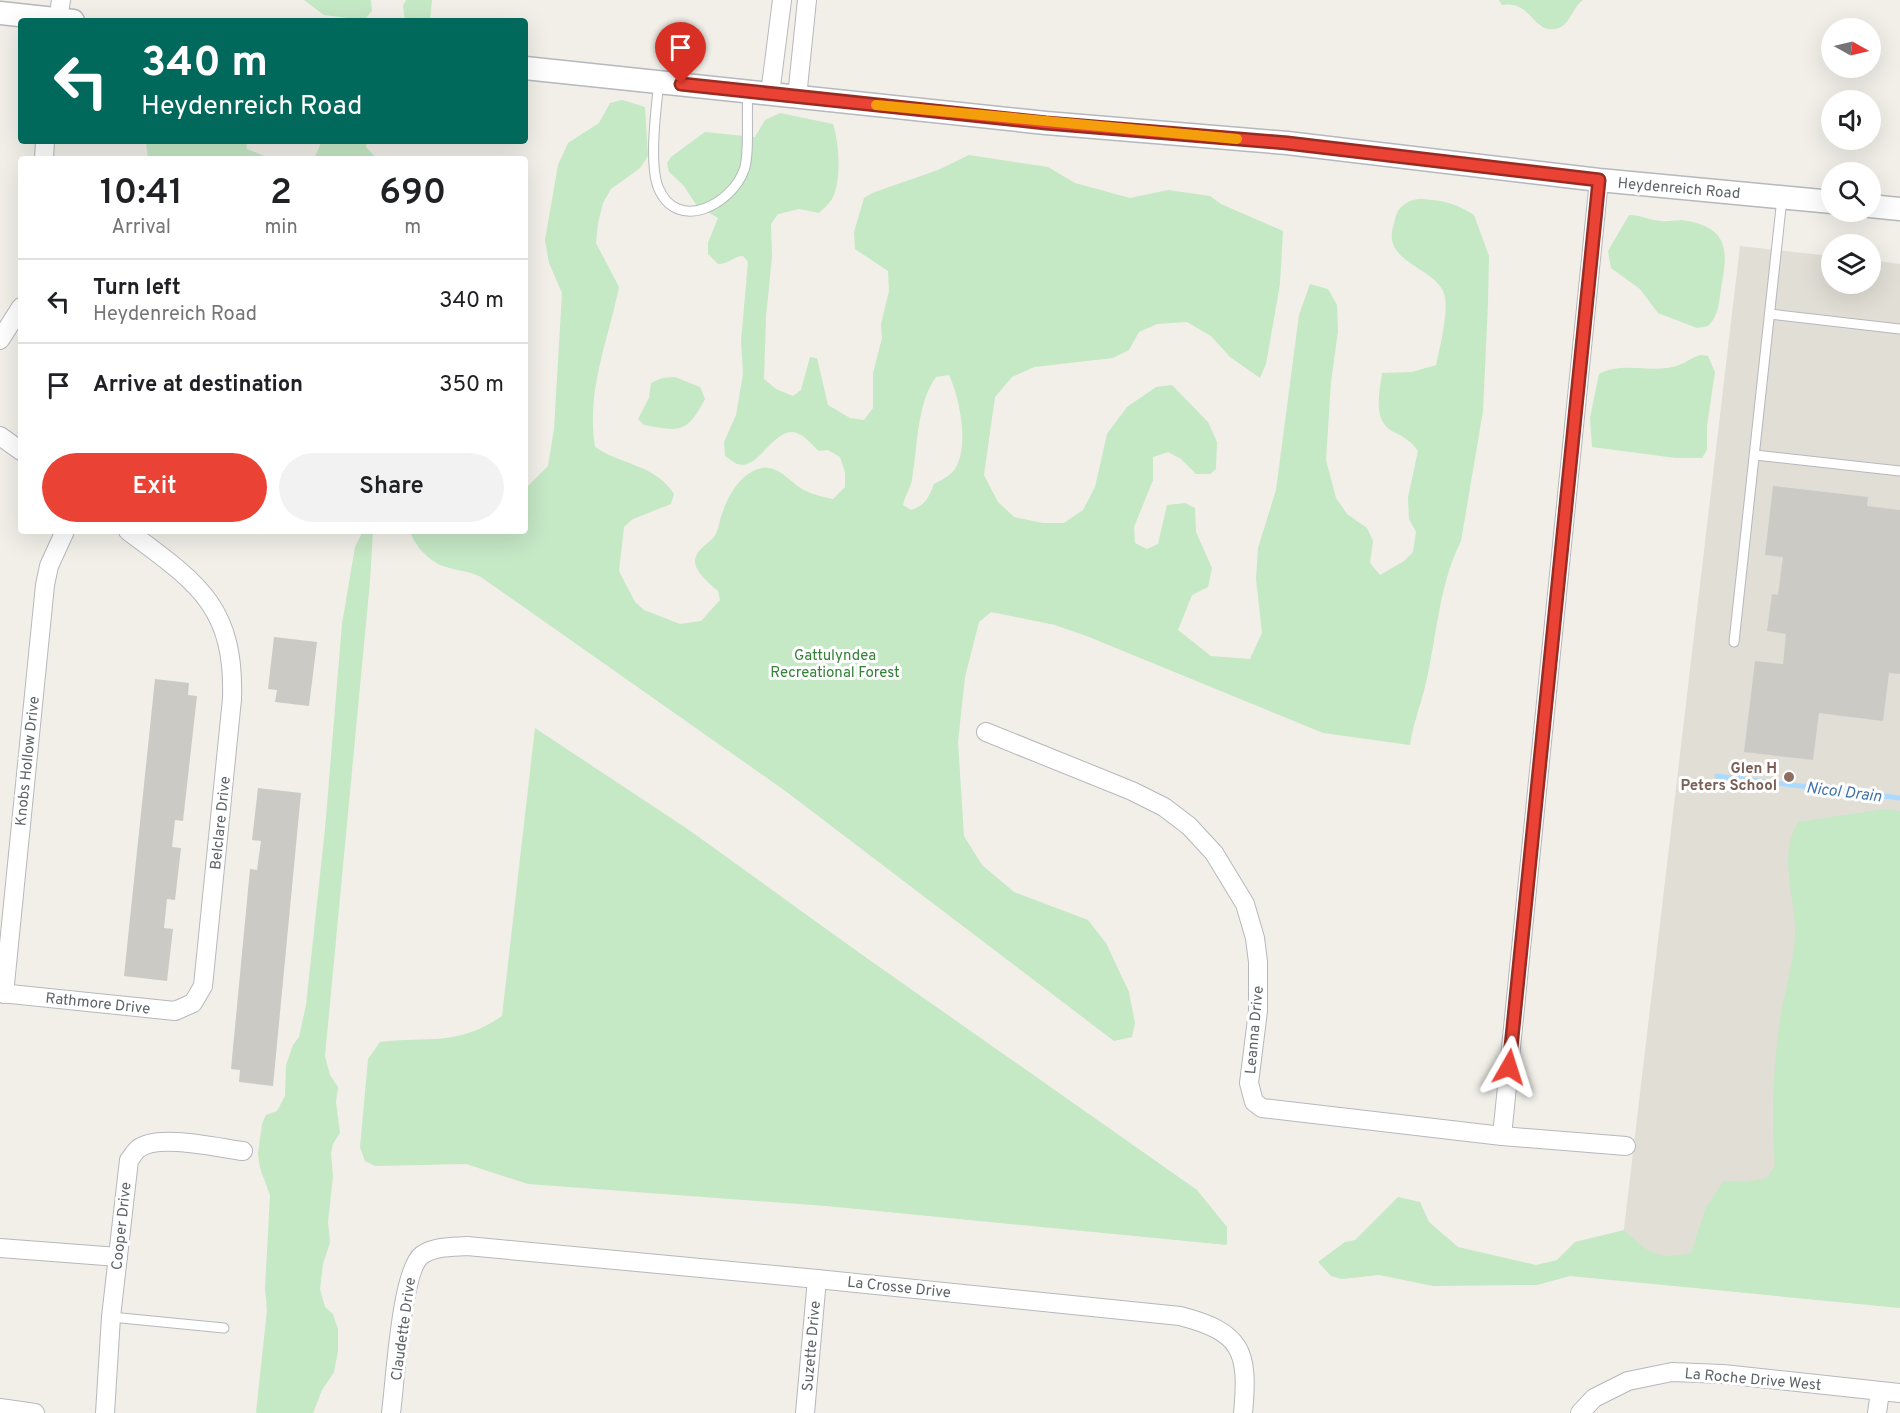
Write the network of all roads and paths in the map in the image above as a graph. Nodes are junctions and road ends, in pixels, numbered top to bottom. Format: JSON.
{"nodes":[{"id":1,"x":782,"y":0,"type":"edge"},
{"id":2,"x":807,"y":0,"type":"edge"},
{"id":3,"x":0,"y":13,"type":"edge"},
{"id":4,"x":62,"y":16,"type":"edge"},
{"id":5,"x":528,"y":68,"type":"edge"},
{"id":6,"x":659,"y":82,"type":"junction"},
{"id":7,"x":748,"y":92,"type":"junction"},
{"id":8,"x":770,"y":94,"type":"junction"},
{"id":9,"x":797,"y":97,"type":"junction"},
{"id":10,"x":1599,"y":180,"type":"junction"},
{"id":11,"x":1782,"y":198,"type":"junction"},
{"id":12,"x":1821,"y":201,"type":"edge"},
{"id":13,"x":1881,"y":207,"type":"edge"},
{"id":14,"x":1900,"y":209,"type":"edge"},
{"id":15,"x":18,"y":312,"type":"edge"},
{"id":16,"x":1770,"y":314,"type":"junction"},
{"id":17,"x":1900,"y":328,"type":"edge"},
{"id":18,"x":0,"y":340,"type":"edge"},
{"id":19,"x":0,"y":436,"type":"edge"},
{"id":20,"x":18,"y":449,"type":"edge"},
{"id":21,"x":1755,"y":455,"type":"junction"},
{"id":22,"x":1900,"y":471,"type":"edge"},
{"id":23,"x":64,"y":534,"type":"edge"},
{"id":24,"x":132,"y":534,"type":"edge"},
{"id":25,"x":1734,"y":642,"type":"dead end"},
{"id":26,"x":986,"y":732,"type":"dead end"},
{"id":27,"x":2,"y":994,"type":"edge"},
{"id":28,"x":193,"y":1003,"type":"joint"},
{"id":29,"x":1502,"y":1136,"type":"junction"},
{"id":30,"x":1626,"y":1146,"type":"dead end"},
{"id":31,"x":243,"y":1151,"type":"dead end"},
{"id":32,"x":0,"y":1248,"type":"edge"},
{"id":33,"x":570,"y":1255,"type":"joint"},
{"id":34,"x":118,"y":1257,"type":"junction"},
{"id":35,"x":818,"y":1279,"type":"junction"},
{"id":36,"x":111,"y":1317,"type":"junction"},
{"id":37,"x":224,"y":1328,"type":"dead end"},
{"id":38,"x":1880,"y":1392,"type":"junction"},
{"id":39,"x":1900,"y":1394,"type":"edge"},
{"id":40,"x":0,"y":1408,"type":"edge"},
{"id":41,"x":35,"y":1413,"type":"edge"},
{"id":42,"x":46,"y":1413,"type":"edge"},
{"id":43,"x":105,"y":1413,"type":"edge"},
{"id":44,"x":391,"y":1413,"type":"edge"},
{"id":45,"x":804,"y":1413,"type":"edge"},
{"id":46,"x":1243,"y":1413,"type":"edge"},
{"id":47,"x":1580,"y":1413,"type":"edge"},
{"id":48,"x":1877,"y":1413,"type":"edge"}],
"edges":[{"from":1,"to":8,"type":"street"},
{"from":2,"to":9,"type":"street"},
{"from":3,"to":4,"type":"street"},
{"from":5,"to":6,"type":"street","name":"Heydenreich Road"},
{"from":6,"to":7,"type":"street","name":"Heydenreich Road"},
{"from":6,"to":7,"type":"lane"},
{"from":7,"to":8,"type":"street","name":"Heydenreich Road"},
{"from":8,"to":9,"type":"street","name":"Heydenreich Road"},
{"from":9,"to":10,"type":"street","name":"Heydenreich Road"},
{"from":10,"to":11,"type":"street","name":"Heydenreich Road"},
{"from":10,"to":29,"type":"street"},
{"from":11,"to":12,"type":"street","name":"Heydenreich Road"},
{"from":11,"to":16,"type":"lane"},
{"from":13,"to":14,"type":"street"},
{"from":15,"to":18,"type":"street"},
{"from":16,"to":17,"type":"lane"},
{"from":16,"to":21,"type":"lane"},
{"from":19,"to":20,"type":"street"},
{"from":21,"to":22,"type":"lane"},
{"from":21,"to":25,"type":"lane"},
{"from":23,"to":27,"type":"street","name":"Knobs Hollow Drive"},
{"from":24,"to":28,"type":"street","name":"Belclare Drive"},
{"from":26,"to":29,"type":"street","name":"Leanna Drive"},
{"from":27,"to":28,"type":"street","name":"Rathmore Drive"},
{"from":29,"to":30,"type":"street","name":"Leanna Drive"},
{"from":31,"to":34,"type":"street","name":"Cooper Drive"},
{"from":32,"to":34,"type":"street"},
{"from":33,"to":35,"type":"street","name":"La Crosse Drive"},
{"from":33,"to":44,"type":"street","name":"Claudette Drive"},
{"from":34,"to":36,"type":"street","name":"Cooper Drive"},
{"from":35,"to":45,"type":"street","name":"Suzette Drive"},
{"from":35,"to":46,"type":"street","name":"La Crosse Drive"},
{"from":36,"to":37,"type":"lane"},
{"from":36,"to":43,"type":"street","name":"Cooper Drive"},
{"from":38,"to":39,"type":"street","name":"La Roche Drive West"},
{"from":38,"to":47,"type":"street","name":"La Roche Drive West"},
{"from":38,"to":48,"type":"street"},
{"from":40,"to":41,"type":"street"},
{"from":41,"to":42,"type":"street"}]}
